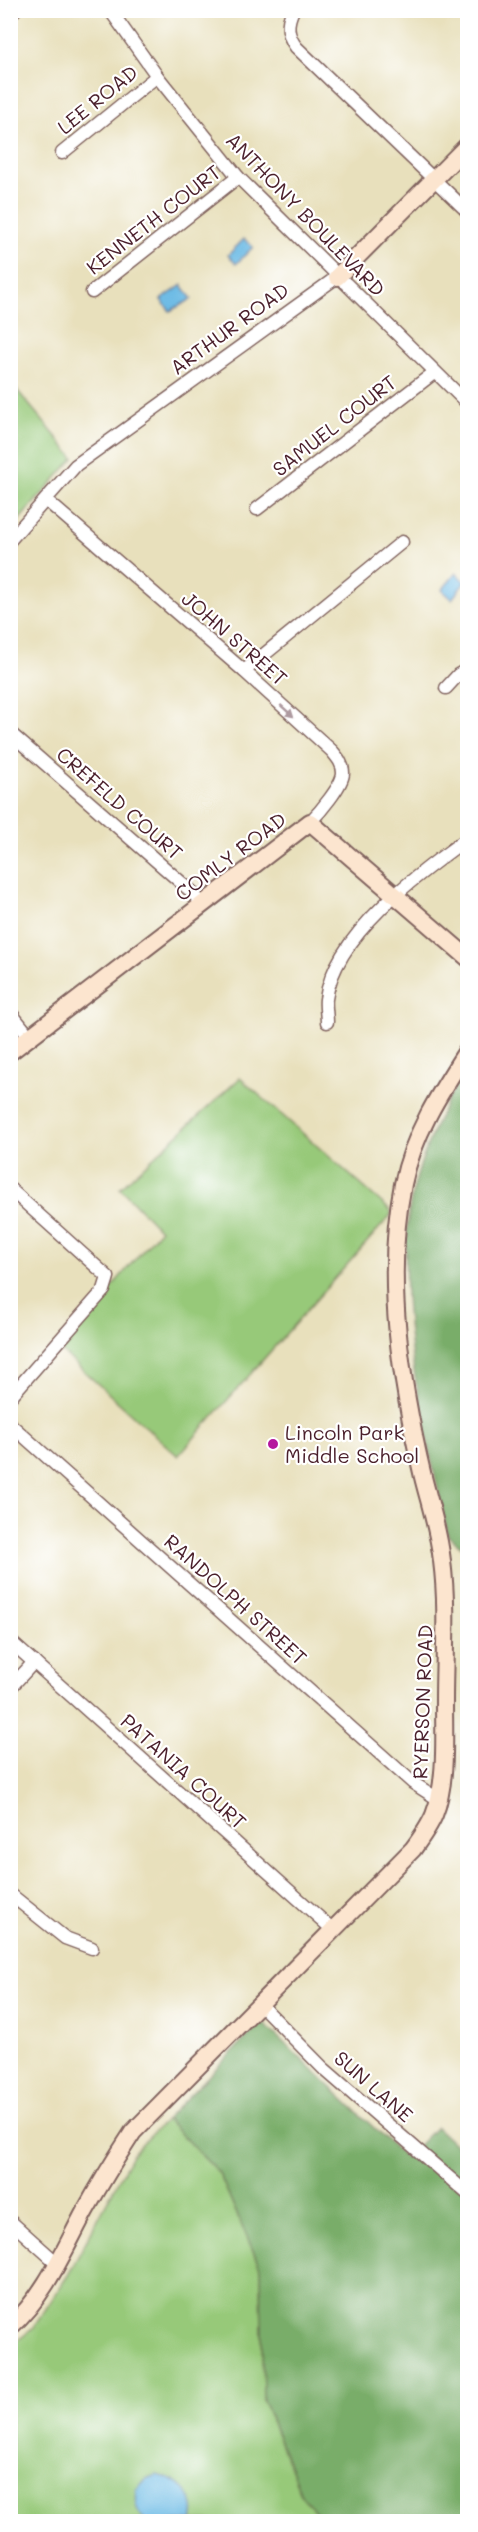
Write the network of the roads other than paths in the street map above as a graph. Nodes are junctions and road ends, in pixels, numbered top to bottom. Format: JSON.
{"nodes":[{"id":1,"x":15,"y":10,"type":"edge"},
{"id":2,"x":110,"y":10,"type":"edge"},
{"id":3,"x":293,"y":10,"type":"edge"},
{"id":4,"x":10,"y":14,"type":"edge"},
{"id":5,"x":157,"y":76,"type":"junction"},
{"id":6,"x":468,"y":145,"type":"edge"},
{"id":7,"x":62,"y":153,"type":"dead end"},
{"id":8,"x":238,"y":177,"type":"junction"},
{"id":9,"x":434,"y":179,"type":"junction"},
{"id":10,"x":468,"y":212,"type":"edge"},
{"id":11,"x":337,"y":277,"type":"junction"},
{"id":12,"x":92,"y":292,"type":"dead end"},
{"id":13,"x":435,"y":372,"type":"junction"},
{"id":14,"x":468,"y":404,"type":"edge"},
{"id":15,"x":46,"y":500,"type":"junction"},
{"id":16,"x":257,"y":509,"type":"dead end"},
{"id":17,"x":10,"y":540,"type":"edge"},
{"id":18,"x":402,"y":542,"type":"dead end"},
{"id":19,"x":468,"y":669,"type":"edge"},
{"id":20,"x":244,"y":671,"type":"junction"},
{"id":21,"x":446,"y":688,"type":"dead end"},
{"id":22,"x":10,"y":733,"type":"edge"},
{"id":23,"x":310,"y":822,"type":"junction"},
{"id":24,"x":468,"y":838,"type":"edge"},
{"id":25,"x":395,"y":896,"type":"junction"},
{"id":26,"x":202,"y":904,"type":"junction"},
{"id":27,"x":468,"y":958,"type":"edge"},
{"id":28,"x":10,"y":1012,"type":"edge"},
{"id":29,"x":327,"y":1022,"type":"dead end"},
{"id":30,"x":30,"y":1037,"type":"junction"},
{"id":31,"x":468,"y":1049,"type":"edge"},
{"id":32,"x":10,"y":1052,"type":"edge"},
{"id":33,"x":10,"y":1189,"type":"edge"},
{"id":34,"x":10,"y":1397,"type":"edge"},
{"id":35,"x":10,"y":1424,"type":"edge"},
{"id":36,"x":10,"y":1641,"type":"edge"},
{"id":37,"x":34,"y":1662,"type":"junction"},
{"id":38,"x":10,"y":1688,"type":"edge"},
{"id":39,"x":438,"y":1799,"type":"junction"},
{"id":40,"x":10,"y":1894,"type":"edge"},
{"id":41,"x":332,"y":1929,"type":"junction"},
{"id":42,"x":92,"y":1948,"type":"dead end"},
{"id":43,"x":260,"y":2004,"type":"junction"},
{"id":44,"x":468,"y":2194,"type":"edge"},
{"id":45,"x":10,"y":2222,"type":"edge"},
{"id":46,"x":57,"y":2263,"type":"junction"},
{"id":47,"x":10,"y":2327,"type":"edge"}],
"edges":[{"from":1,"to":4,"type":"street"},
{"from":2,"to":5,"type":"street","name":"ANTHONY BOULEVARD"},
{"from":3,"to":9,"type":"street"},
{"from":5,"to":7,"type":"street","name":"LEE ROAD"},
{"from":5,"to":8,"type":"street","name":"ANTHONY BOULEVARD"},
{"from":6,"to":9,"type":"street","name":"ARTHUR ROAD"},
{"from":8,"to":11,"type":"street","name":"ANTHONY BOULEVARD"},
{"from":8,"to":12,"type":"street","name":"KENNETH COURT"},
{"from":9,"to":10,"type":"street"},
{"from":9,"to":11,"type":"street","name":"ARTHUR ROAD"},
{"from":11,"to":13,"type":"street","name":"ANTHONY BOULEVARD"},
{"from":11,"to":15,"type":"street","name":"ARTHUR ROAD"},
{"from":13,"to":14,"type":"street","name":"ANTHONY BOULEVARD"},
{"from":13,"to":16,"type":"street","name":"SAMUEL COURT"},
{"from":15,"to":17,"type":"street","name":"ARTHUR ROAD"},
{"from":15,"to":20,"type":"street","name":"JOHN STREET"},
{"from":18,"to":20,"type":"street"},
{"from":19,"to":21,"type":"street"},
{"from":20,"to":23,"type":"street","name":"JOHN STREET","one_way":true},
{"from":22,"to":26,"type":"street","name":"CREFELD COURT"},
{"from":23,"to":25,"type":"street","name":"COMLY ROAD"},
{"from":23,"to":26,"type":"street","name":"COMLY ROAD"},
{"from":24,"to":25,"type":"street"},
{"from":25,"to":27,"type":"street","name":"COMLY ROAD"},
{"from":25,"to":29,"type":"street"},
{"from":26,"to":30,"type":"street","name":"COMLY ROAD"},
{"from":28,"to":30,"type":"street"},
{"from":30,"to":32,"type":"street","name":"COMLY ROAD"},
{"from":31,"to":39,"type":"street","name":"RYERSON ROAD"},
{"from":33,"to":34,"type":"street"},
{"from":35,"to":39,"type":"street","name":"RANDOLPH STREET"},
{"from":36,"to":37,"type":"street","name":"PATANIA COURT"},
{"from":37,"to":38,"type":"street"},
{"from":37,"to":41,"type":"street","name":"PATANIA COURT"},
{"from":39,"to":41,"type":"street","name":"RYERSON ROAD"},
{"from":40,"to":42,"type":"street"},
{"from":41,"to":43,"type":"street","name":"RYERSON ROAD"},
{"from":43,"to":44,"type":"street","name":"SUN LANE"},
{"from":43,"to":46,"type":"street","name":"RYERSON ROAD"},
{"from":45,"to":46,"type":"street"},
{"from":46,"to":47,"type":"street","name":"RYERSON ROAD"}]}
